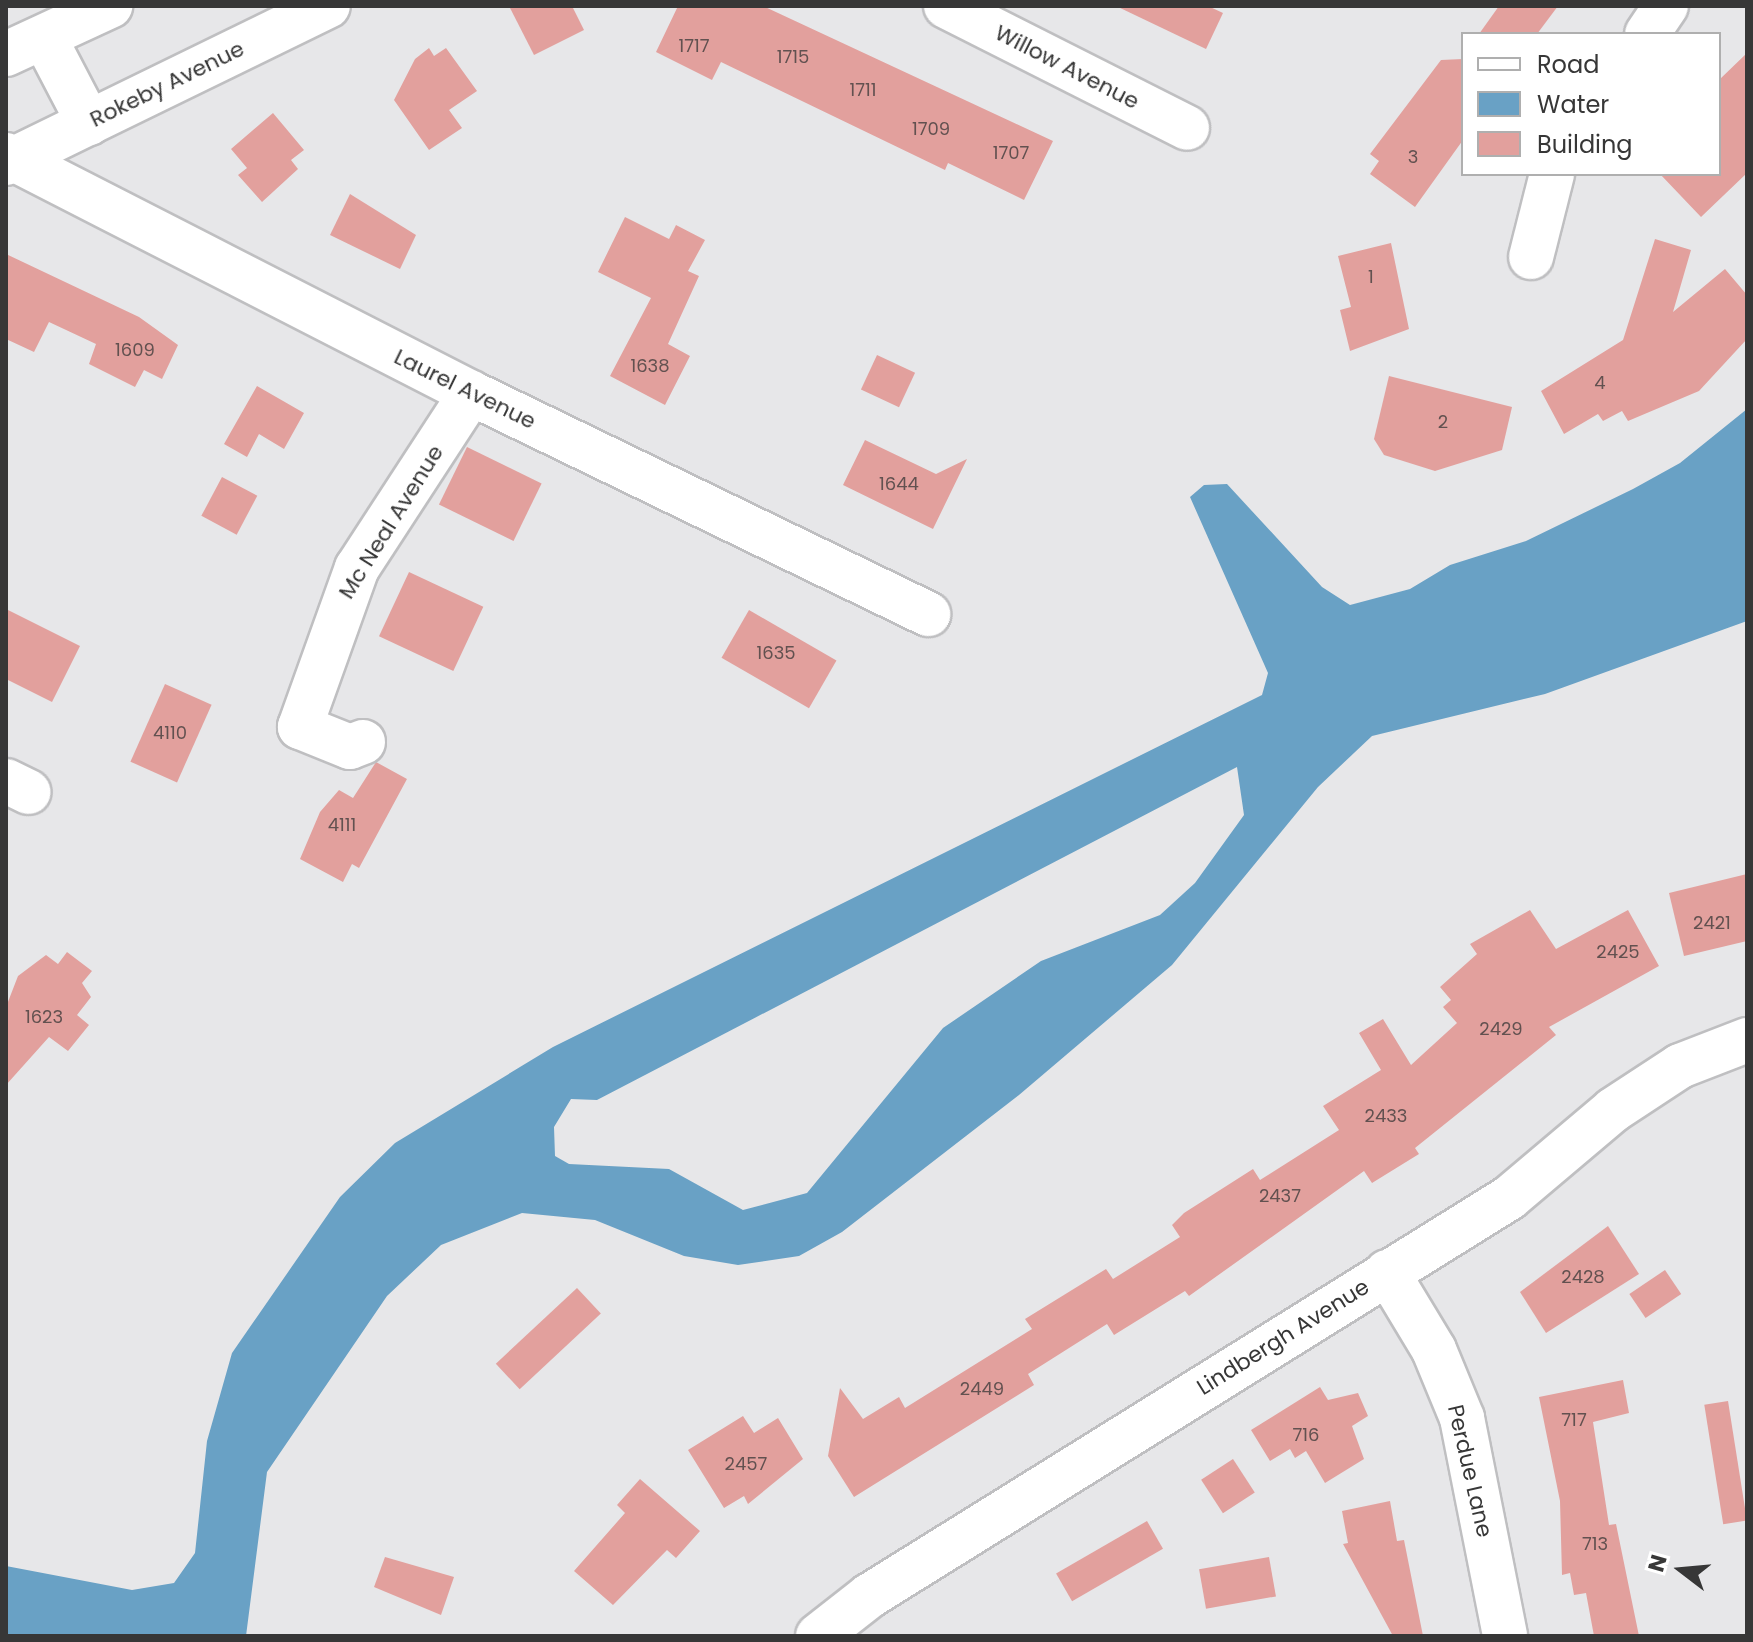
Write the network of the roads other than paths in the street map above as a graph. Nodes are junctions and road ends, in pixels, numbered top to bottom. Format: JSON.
{"nodes":[{"id":1,"x":110,"y":6,"type":"edge"},
{"id":2,"x":328,"y":6,"type":"edge"},
{"id":3,"x":946,"y":6,"type":"edge"},
{"id":4,"x":1666,"y":6,"type":"edge"},
{"id":5,"x":1648,"y":32,"type":"edge"},
{"id":6,"x":26,"y":46,"type":"edge"},
{"id":7,"x":89,"y":123,"type":"junction"},
{"id":8,"x":1187,"y":128,"type":"dead end"},
{"id":9,"x":8,"y":159,"type":"edge"},
{"id":10,"x":1551,"y":176,"type":"edge"},
{"id":11,"x":1531,"y":257,"type":"dead end"},
{"id":12,"x":471,"y":393,"type":"junction"},
{"id":13,"x":928,"y":614,"type":"dead end"},
{"id":14,"x":363,"y":742,"type":"dead end"},
{"id":15,"x":1747,"y":1040,"type":"edge"},
{"id":16,"x":1387,"y":1272,"type":"junction"},
{"id":17,"x":818,"y":1636,"type":"edge"},
{"id":18,"x":1505,"y":1636,"type":"edge"}],
"edges":[{"from":1,"to":6,"type":"street"},
{"from":2,"to":7,"type":"street","name":"Rokeby Avenue"},
{"from":3,"to":8,"type":"street","name":"Willow Avenue"},
{"from":4,"to":5,"type":"street"},
{"from":6,"to":7,"type":"street"},
{"from":7,"to":9,"type":"street","name":"Rokeby Avenue"},
{"from":9,"to":12,"type":"street","name":"Laurel Avenue"},
{"from":10,"to":11,"type":"street"},
{"from":12,"to":13,"type":"street","name":"Laurel Avenue"},
{"from":12,"to":14,"type":"street","name":"Mc Neal Avenue"},
{"from":15,"to":16,"type":"street","name":"Lindbergh Avenue"},
{"from":16,"to":17,"type":"street","name":"Lindbergh Avenue"},
{"from":16,"to":18,"type":"street","name":"Perdue Lane"}]}
